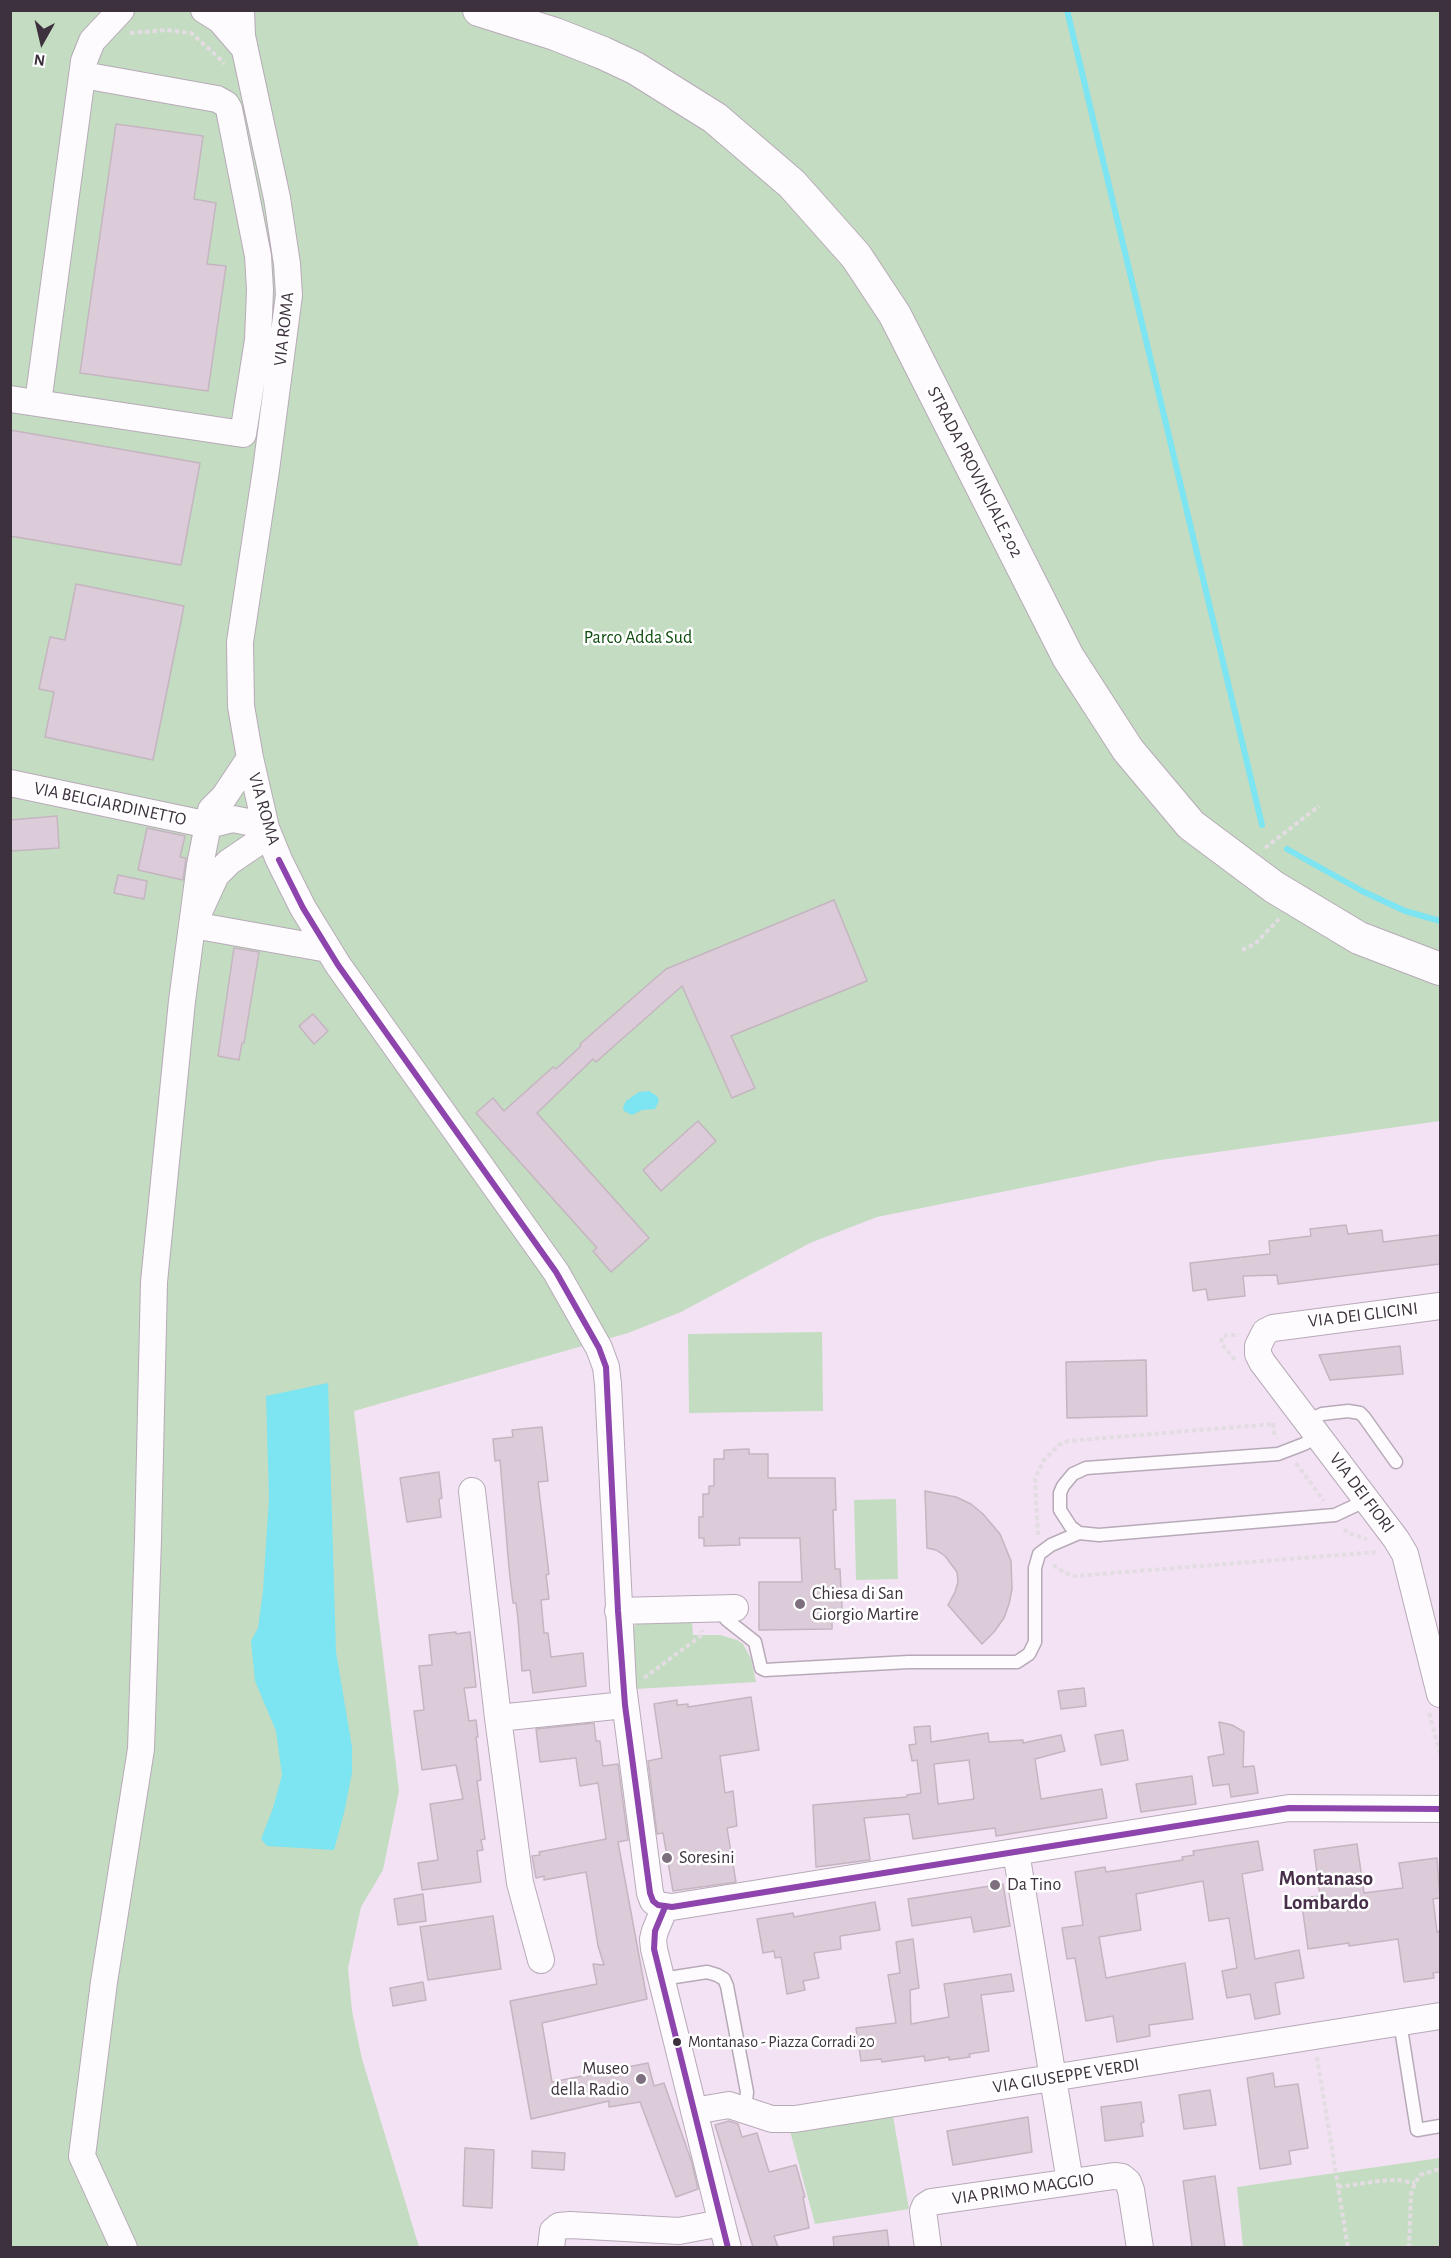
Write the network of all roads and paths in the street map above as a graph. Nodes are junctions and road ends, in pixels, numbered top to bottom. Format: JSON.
{"nodes":[{"id":1,"x":204,"y":10,"type":"edge"},
{"id":2,"x":241,"y":10,"type":"edge"},
{"id":3,"x":479,"y":10,"type":"edge"},
{"id":4,"x":121,"y":11,"type":"edge"},
{"id":5,"x":246,"y":52,"type":"junction"},
{"id":6,"x":83,"y":75,"type":"junction"},
{"id":7,"x":10,"y":399,"type":"edge"},
{"id":8,"x":38,"y":403,"type":"junction"},
{"id":9,"x":250,"y":758,"type":"junction"},
{"id":10,"x":10,"y":783,"type":"edge"},
{"id":11,"x":1319,"y":806,"type":"dead end"},
{"id":12,"x":208,"y":825,"type":"junction"},
{"id":13,"x":266,"y":828,"type":"junction"},
{"id":14,"x":247,"y":850,"type":"junction"},
{"id":15,"x":279,"y":860,"type":"junction"},
{"id":16,"x":1245,"y":866,"type":"junction"},
{"id":17,"x":1295,"y":900,"type":"junction"},
{"id":18,"x":193,"y":925,"type":"junction"},
{"id":19,"x":328,"y":949,"type":"junction"},
{"id":20,"x":1242,"y":950,"type":"dead end"},
{"id":21,"x":1440,"y":969,"type":"edge"},
{"id":22,"x":1440,"y":1306,"type":"edge"},
{"id":23,"x":1285,"y":1325,"type":"joint"},
{"id":24,"x":1313,"y":1429,"type":"junction"},
{"id":25,"x":1396,"y":1462,"type":"dead end"},
{"id":26,"x":472,"y":1491,"type":"dead end"},
{"id":27,"x":1367,"y":1500,"type":"junction"},
{"id":28,"x":1079,"y":1533,"type":"junction"},
{"id":29,"x":718,"y":1608,"type":"junction"},
{"id":30,"x":618,"y":1611,"type":"junction"},
{"id":31,"x":1438,"y":1669,"type":"edge"},
{"id":32,"x":1440,"y":1694,"type":"edge"},
{"id":33,"x":624,"y":1695,"type":"junction"},
{"id":34,"x":498,"y":1718,"type":"junction"},
{"id":35,"x":1440,"y":1809,"type":"edge"},
{"id":36,"x":1016,"y":1852,"type":"junction"},
{"id":37,"x":665,"y":1907,"type":"junction"},
{"id":38,"x":541,"y":1960,"type":"dead end"},
{"id":39,"x":662,"y":1980,"type":"junction"},
{"id":40,"x":1440,"y":2016,"type":"edge"},
{"id":41,"x":1400,"y":2022,"type":"junction"},
{"id":42,"x":1314,"y":2036,"type":"junction"},
{"id":43,"x":1053,"y":2078,"type":"junction"},
{"id":44,"x":745,"y":2109,"type":"junction"},
{"id":45,"x":694,"y":2111,"type":"junction"},
{"id":46,"x":1440,"y":2127,"type":"edge"},
{"id":47,"x":1440,"y":2169,"type":"edge"},
{"id":48,"x":1070,"y":2182,"type":"junction"},
{"id":49,"x":1415,"y":2182,"type":"junction"},
{"id":50,"x":1338,"y":2187,"type":"junction"},
{"id":51,"x":722,"y":2223,"type":"junction"},
{"id":52,"x":124,"y":2247,"type":"edge"},
{"id":53,"x":551,"y":2247,"type":"edge"},
{"id":54,"x":728,"y":2247,"type":"edge"},
{"id":55,"x":928,"y":2247,"type":"edge"},
{"id":56,"x":1140,"y":2247,"type":"edge"},
{"id":57,"x":1347,"y":2247,"type":"edge"},
{"id":58,"x":1409,"y":2247,"type":"edge"}],
"edges":[{"from":1,"to":5,"type":"street","name":"VIA ROMA"},
{"from":2,"to":5,"type":"street","name":"VIA ROMA"},
{"from":3,"to":16,"type":"street","name":"STRADA PROVINCIALE 202"},
{"from":4,"to":6,"type":"street"},
{"from":5,"to":9,"type":"street","name":"VIA ROMA"},
{"from":6,"to":8,"type":"street"},
{"from":6,"to":8,"type":"street"},
{"from":7,"to":8,"type":"street"},
{"from":9,"to":12,"type":"street"},
{"from":9,"to":13,"type":"street","name":"VIA ROMA"},
{"from":10,"to":12,"type":"street","name":"VIA BELGIARDINETTO"},
{"from":11,"to":16,"type":"path"},
{"from":12,"to":13,"type":"street"},
{"from":12,"to":14,"type":"street"},
{"from":12,"to":18,"type":"street"},
{"from":13,"to":14,"type":"street"},
{"from":13,"to":15,"type":"street","name":"VIA ROMA"},
{"from":14,"to":15,"type":"street"},
{"from":14,"to":18,"type":"street"},
{"from":15,"to":19,"type":"street","name":"VIA ROMA"},
{"from":16,"to":17,"type":"street","name":"STRADA PROVINCIALE 202"},
{"from":17,"to":20,"type":"path"},
{"from":17,"to":21,"type":"street","name":"STRADA PROVINCIALE 202"},
{"from":18,"to":19,"type":"street"},
{"from":18,"to":52,"type":"street"},
{"from":19,"to":30,"type":"street","name":"VIA ROMA"},
{"from":22,"to":23,"type":"street","name":"VIA DEI GLICINI"},
{"from":23,"to":24,"type":"street","name":"VIA DEI FIORI"},
{"from":24,"to":25,"type":"lane"},
{"from":24,"to":27,"type":"street","name":"VIA DEI FIORI"},
{"from":24,"to":28,"type":"lane"},
{"from":26,"to":34,"type":"street"},
{"from":27,"to":28,"type":"lane"},
{"from":27,"to":31,"type":"street","name":"VIA DEI FIORI"},
{"from":28,"to":29,"type":"lane"},
{"from":29,"to":30,"type":"street"},
{"from":29,"to":33,"type":"path"},
{"from":30,"to":33,"type":"street","name":"VIA ROMA"},
{"from":31,"to":32,"type":"street","name":"VIA DEI FIORI"},
{"from":33,"to":34,"type":"street"},
{"from":33,"to":37,"type":"street","name":"VIA ROMA"},
{"from":34,"to":38,"type":"street"},
{"from":35,"to":36,"type":"street"},
{"from":36,"to":37,"type":"street"},
{"from":36,"to":43,"type":"street"},
{"from":37,"to":39,"type":"street"},
{"from":39,"to":44,"type":"lane"},
{"from":39,"to":45,"type":"street"},
{"from":40,"to":41,"type":"street","name":"VIA GIUSEPPE VERDI"},
{"from":41,"to":42,"type":"street","name":"VIA GIUSEPPE VERDI"},
{"from":41,"to":46,"type":"lane"},
{"from":42,"to":43,"type":"street","name":"VIA GIUSEPPE VERDI"},
{"from":42,"to":50,"type":"path"},
{"from":43,"to":44,"type":"street","name":"VIA GIUSEPPE VERDI"},
{"from":43,"to":48,"type":"street"},
{"from":44,"to":45,"type":"street","name":"VIA GIUSEPPE VERDI"},
{"from":45,"to":51,"type":"street"},
{"from":47,"to":49,"type":"path"},
{"from":48,"to":55,"type":"street","name":"VIA PRIMO MAGGIO"},
{"from":48,"to":56,"type":"street","name":"VIA PRIMO MAGGIO"},
{"from":49,"to":50,"type":"path"},
{"from":49,"to":58,"type":"path"},
{"from":50,"to":57,"type":"path"},
{"from":51,"to":53,"type":"street"},
{"from":51,"to":54,"type":"street"}]}
